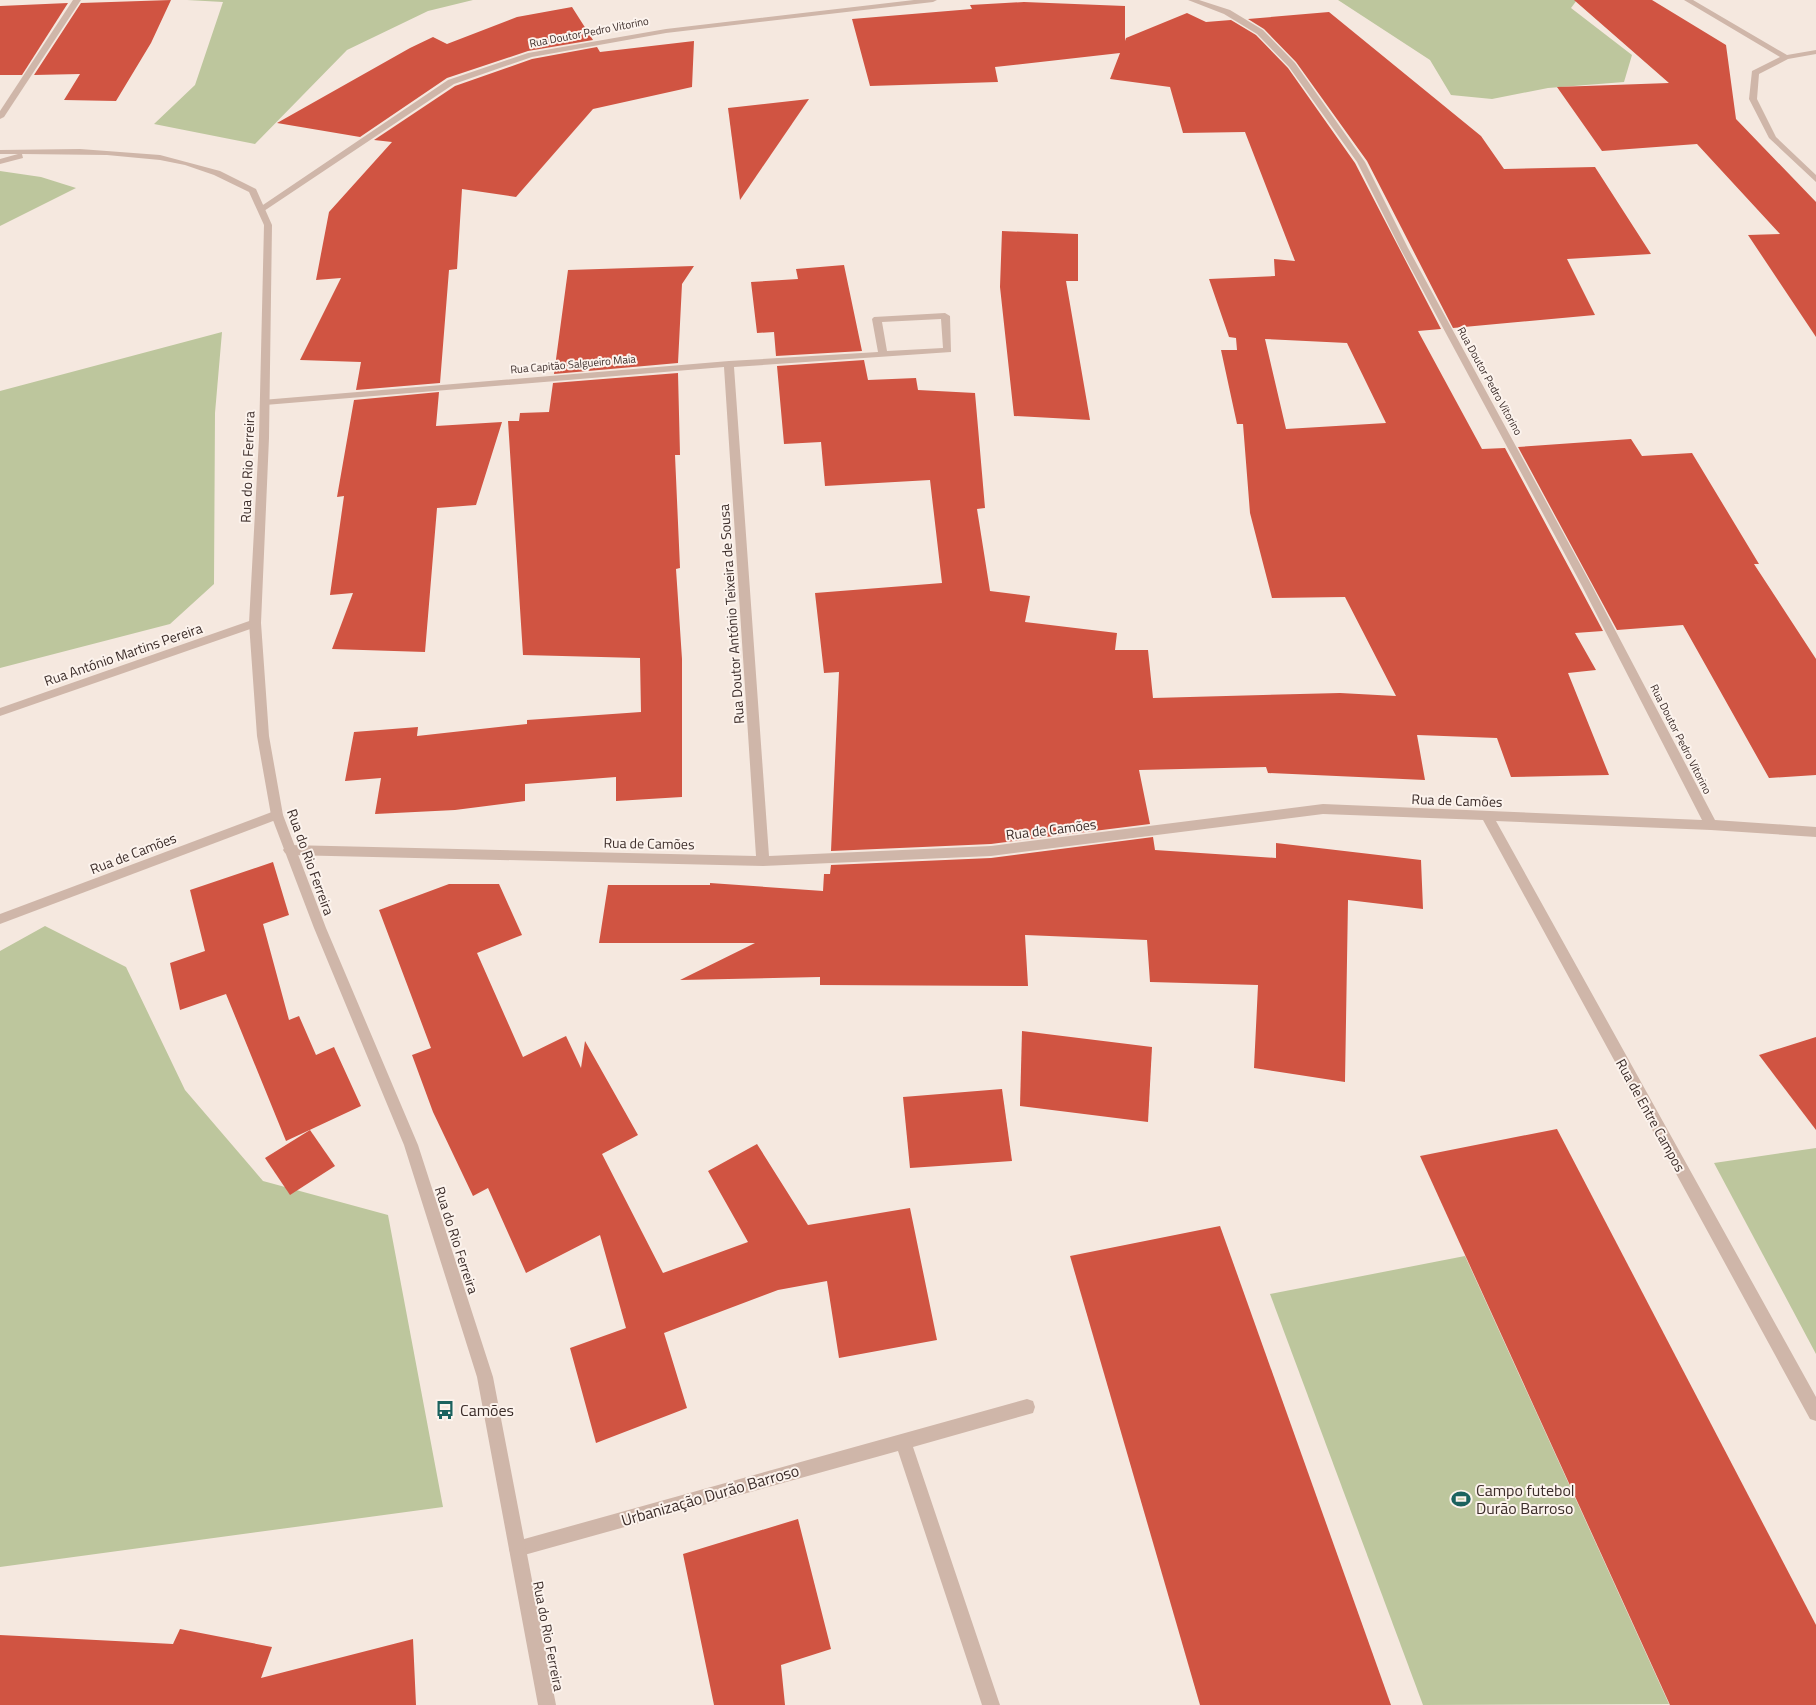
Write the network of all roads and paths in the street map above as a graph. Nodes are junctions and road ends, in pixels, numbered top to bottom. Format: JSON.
{"nodes":[{"id":1,"x":77,"y":0,"type":"edge"},
{"id":2,"x":933,"y":0,"type":"edge"},
{"id":3,"x":1192,"y":0,"type":"edge"},
{"id":4,"x":1688,"y":0,"type":"edge"},
{"id":5,"x":1816,"y":52,"type":"edge"},
{"id":6,"x":1786,"y":56,"type":"junction"},
{"id":7,"x":0,"y":117,"type":"edge"},
{"id":8,"x":0,"y":152,"type":"edge"},
{"id":9,"x":37,"y":152,"type":"junction"},
{"id":10,"x":0,"y":162,"type":"edge"},
{"id":11,"x":1816,"y":180,"type":"edge"},
{"id":12,"x":261,"y":209,"type":"junction"},
{"id":13,"x":883,"y":354,"type":"junction"},
{"id":14,"x":729,"y":364,"type":"junction"},
{"id":15,"x":265,"y":402,"type":"junction"},
{"id":16,"x":255,"y":623,"type":"junction"},
{"id":17,"x":0,"y":712,"type":"edge"},
{"id":18,"x":277,"y":815,"type":"junction"},
{"id":19,"x":1487,"y":816,"type":"junction"},
{"id":20,"x":1712,"y":824,"type":"junction"},
{"id":21,"x":1816,"y":832,"type":"edge"},
{"id":22,"x":289,"y":850,"type":"junction"},
{"id":23,"x":763,"y":861,"type":"junction"},
{"id":24,"x":0,"y":920,"type":"edge"},
{"id":25,"x":1027,"y":1407,"type":"dead end"},
{"id":26,"x":1816,"y":1413,"type":"edge"},
{"id":27,"x":903,"y":1442,"type":"junction"},
{"id":28,"x":517,"y":1549,"type":"junction"},
{"id":29,"x":547,"y":1705,"type":"edge"},
{"id":30,"x":992,"y":1705,"type":"edge"}],
"edges":[{"from":1,"to":7,"type":"street"},
{"from":2,"to":12,"type":"street","name":"Rua Doutor Pedro Vitorino"},
{"from":3,"to":20,"type":"street","name":"Rua Doutor Pedro Vitorino"},
{"from":4,"to":6,"type":"street"},
{"from":5,"to":6,"type":"street"},
{"from":6,"to":11,"type":"street"},
{"from":8,"to":9,"type":"street","name":"Rua do Rio Ferreira"},
{"from":9,"to":10,"type":"street","name":"Rua do Rio Ferreira"},
{"from":9,"to":12,"type":"street","name":"Rua do Rio Ferreira"},
{"from":12,"to":15,"type":"street","name":"Rua do Rio Ferreira"},
{"from":13,"to":13,"type":"street","name":"Rua Capitão Salgueiro Maia"},
{"from":13,"to":14,"type":"street","name":"Rua Capitão Salgueiro Maia"},
{"from":14,"to":15,"type":"street","name":"Rua Capitão Salgueiro Maia"},
{"from":14,"to":23,"type":"street","name":"Rua Doutor António Teixeira de Sousa"},
{"from":15,"to":16,"type":"street","name":"Rua do Rio Ferreira"},
{"from":16,"to":17,"type":"street","name":"Rua António Martins Pereira"},
{"from":16,"to":18,"type":"street","name":"Rua do Rio Ferreira"},
{"from":18,"to":22,"type":"street","name":"Rua do Rio Ferreira"},
{"from":18,"to":24,"type":"street","name":"Rua de Camões"},
{"from":19,"to":20,"type":"street","name":"Rua de Camões"},
{"from":19,"to":23,"type":"street","name":"Rua de Camões"},
{"from":19,"to":26,"type":"street","name":"Rua de Entre Campos"},
{"from":20,"to":21,"type":"street","name":"Rua de Camões"},
{"from":22,"to":23,"type":"street","name":"Rua de Camões"},
{"from":22,"to":28,"type":"street","name":"Rua do Rio Ferreira"},
{"from":25,"to":27,"type":"street","name":"Urbanização Durão Barroso"},
{"from":27,"to":28,"type":"street","name":"Urbanização Durão Barroso"},
{"from":27,"to":30,"type":"street"},
{"from":28,"to":29,"type":"street","name":"Rua do Rio Ferreira"}]}
